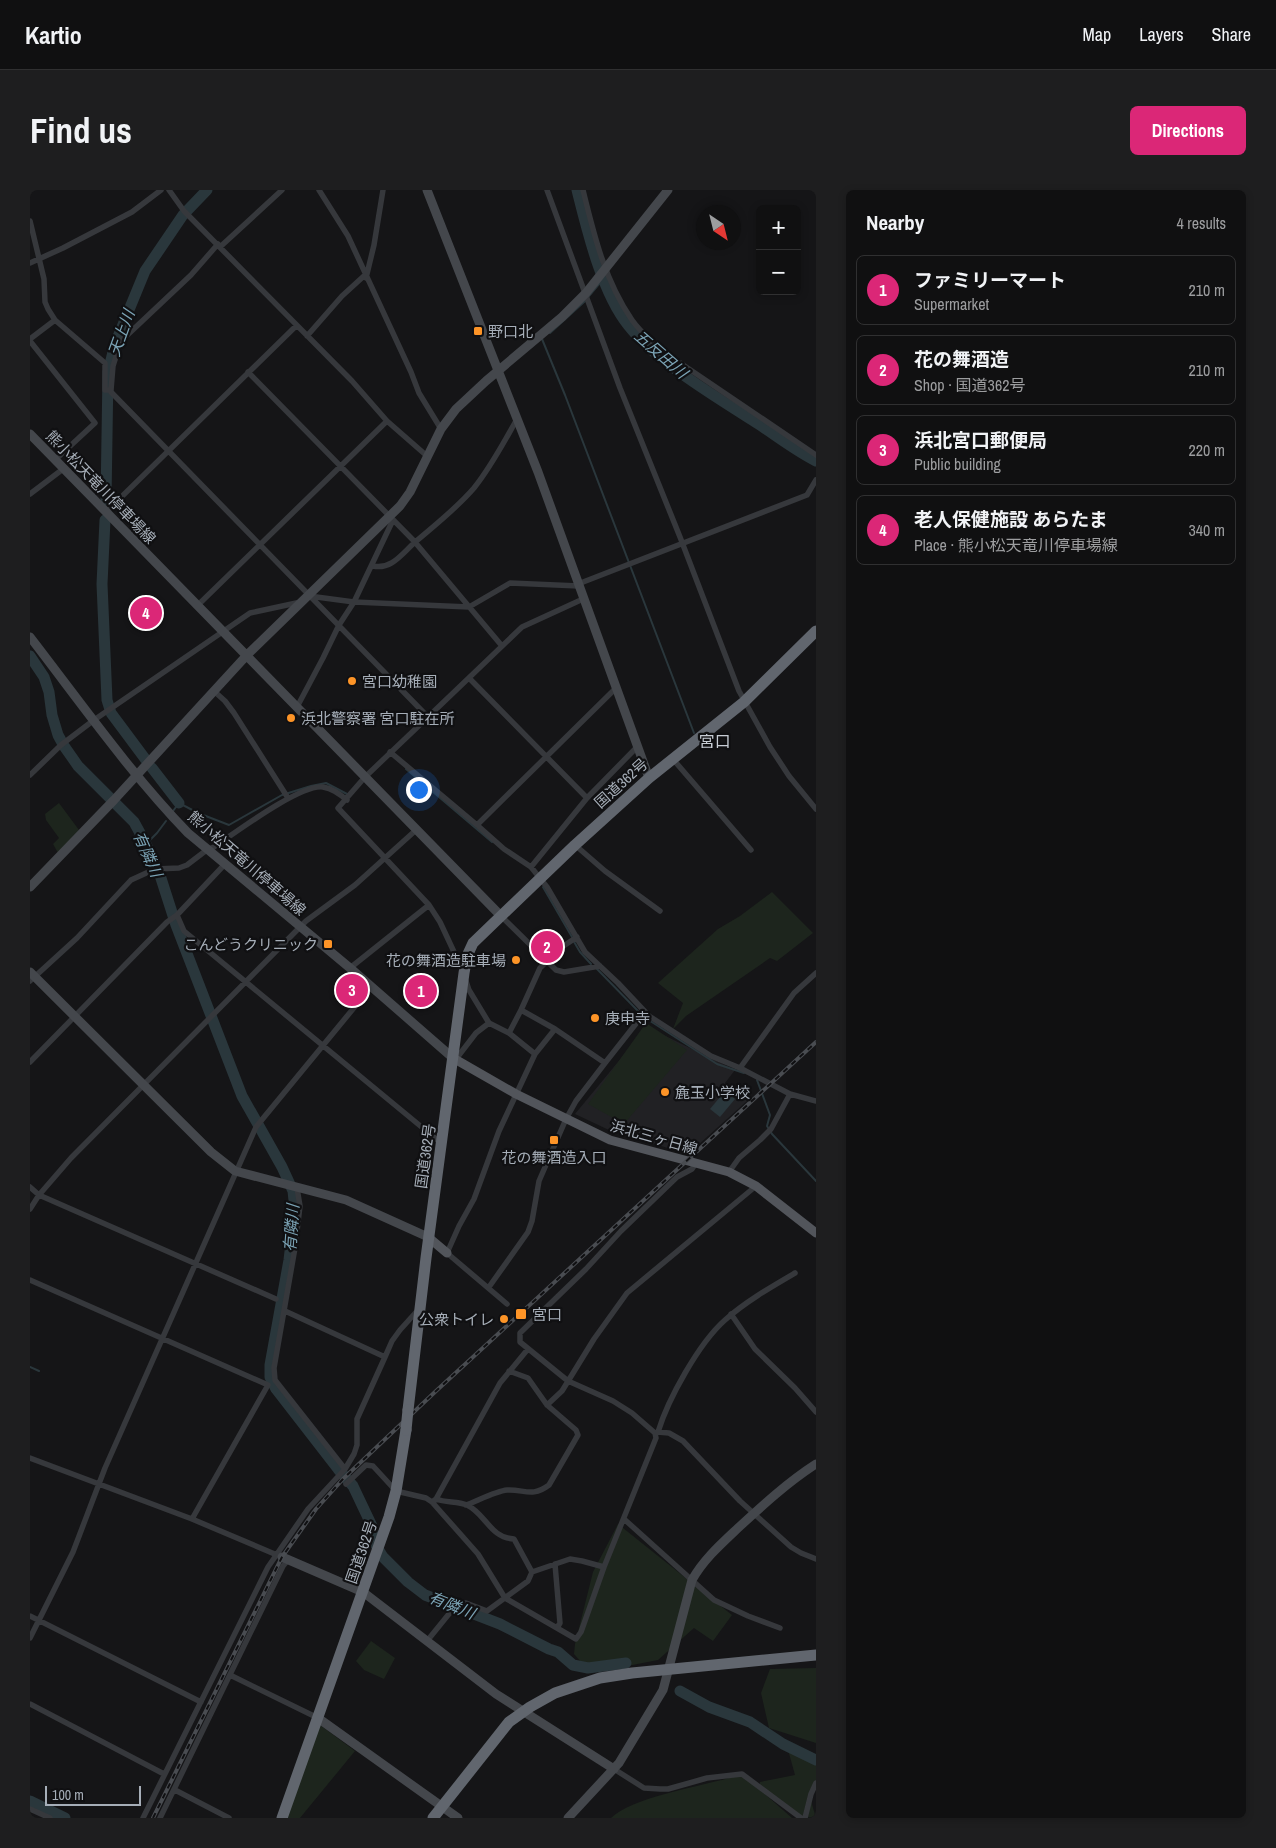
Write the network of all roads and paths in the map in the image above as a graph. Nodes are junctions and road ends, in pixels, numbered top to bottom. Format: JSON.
{"nodes":[{"id":1,"x":161,"y":190,"type":"edge"},
{"id":2,"x":169,"y":190,"type":"edge"},
{"id":3,"x":282,"y":190,"type":"edge"},
{"id":4,"x":319,"y":190,"type":"edge"},
{"id":5,"x":382,"y":190,"type":"edge"},
{"id":6,"x":427,"y":190,"type":"edge"},
{"id":7,"x":547,"y":190,"type":"edge"},
{"id":8,"x":583,"y":190,"type":"edge"},
{"id":9,"x":668,"y":190,"type":"edge"},
{"id":10,"x":30,"y":222,"type":"edge"},
{"id":11,"x":219,"y":246,"type":"junction"},
{"id":12,"x":39,"y":259,"type":"junction"},
{"id":13,"x":30,"y":263,"type":"edge"},
{"id":14,"x":603,"y":272,"type":"junction"},
{"id":15,"x":366,"y":277,"type":"junction"},
{"id":16,"x":587,"y":296,"type":"junction"},
{"id":17,"x":55,"y":320,"type":"junction"},
{"id":18,"x":296,"y":326,"type":"junction"},
{"id":19,"x":307,"y":336,"type":"junction"},
{"id":20,"x":30,"y":340,"type":"edge"},
{"id":21,"x":498,"y":371,"type":"junction"},
{"id":22,"x":248,"y":372,"type":"junction"},
{"id":23,"x":109,"y":390,"type":"junction"},
{"id":24,"x":517,"y":419,"type":"junction"},
{"id":25,"x":387,"y":421,"type":"junction"},
{"id":26,"x":441,"y":429,"type":"junction"},
{"id":27,"x":30,"y":434,"type":"edge"},
{"id":28,"x":168,"y":451,"type":"junction"},
{"id":29,"x":816,"y":455,"type":"edge"},
{"id":30,"x":427,"y":456,"type":"junction"},
{"id":31,"x":55,"y":460,"type":"junction"},
{"id":32,"x":340,"y":466,"type":"junction"},
{"id":33,"x":63,"y":469,"type":"junction"},
{"id":34,"x":816,"y":480,"type":"edge"},
{"id":35,"x":30,"y":494,"type":"edge"},
{"id":36,"x":106,"y":512,"type":"junction"},
{"id":37,"x":392,"y":518,"type":"junction"},
{"id":38,"x":415,"y":542,"type":"junction"},
{"id":39,"x":682,"y":543,"type":"junction"},
{"id":40,"x":259,"y":545,"type":"junction"},
{"id":41,"x":373,"y":566,"type":"junction"},
{"id":42,"x":579,"y":585,"type":"junction"},
{"id":43,"x":306,"y":599,"type":"junction"},
{"id":44,"x":583,"y":599,"type":"junction"},
{"id":45,"x":354,"y":602,"type":"junction"},
{"id":46,"x":198,"y":605,"type":"junction"},
{"id":47,"x":469,"y":607,"type":"junction"},
{"id":48,"x":339,"y":625,"type":"junction"},
{"id":49,"x":222,"y":630,"type":"junction"},
{"id":50,"x":816,"y":631,"type":"edge"},
{"id":51,"x":30,"y":637,"type":"edge"},
{"id":52,"x":502,"y":646,"type":"junction"},
{"id":53,"x":247,"y":655,"type":"junction"},
{"id":54,"x":470,"y":678,"type":"junction"},
{"id":55,"x":616,"y":688,"type":"junction"},
{"id":56,"x":215,"y":692,"type":"junction"},
{"id":57,"x":744,"y":702,"type":"junction"},
{"id":58,"x":297,"y":707,"type":"junction"},
{"id":59,"x":428,"y":717,"type":"junction"},
{"id":60,"x":94,"y":720,"type":"junction"},
{"id":61,"x":637,"y":747,"type":"junction"},
{"id":62,"x":390,"y":752,"type":"junction"},
{"id":63,"x":545,"y":757,"type":"junction"},
{"id":64,"x":672,"y":758,"type":"junction"},
{"id":65,"x":30,"y":775,"type":"edge"},
{"id":66,"x":138,"y":775,"type":"junction"},
{"id":67,"x":365,"y":777,"type":"junction"},
{"id":68,"x":649,"y":778,"type":"junction"},
{"id":69,"x":288,"y":798,"type":"junction"},
{"id":70,"x":587,"y":798,"type":"junction"},
{"id":71,"x":346,"y":800,"type":"junction"},
{"id":72,"x":816,"y":809,"type":"edge"},
{"id":73,"x":477,"y":825,"type":"junction"},
{"id":74,"x":416,"y":830,"type":"junction"},
{"id":75,"x":575,"y":845,"type":"junction"},
{"id":76,"x":208,"y":849,"type":"junction"},
{"id":77,"x":750,"y":850,"type":"dead end"},
{"id":78,"x":385,"y":859,"type":"junction"},
{"id":79,"x":225,"y":864,"type":"junction"},
{"id":80,"x":531,"y":867,"type":"junction"},
{"id":81,"x":540,"y":878,"type":"junction"},
{"id":82,"x":30,"y":887,"type":"edge"},
{"id":83,"x":429,"y":905,"type":"junction"},
{"id":84,"x":660,"y":911,"type":"dead end"},
{"id":85,"x":177,"y":915,"type":"junction"},
{"id":86,"x":500,"y":916,"type":"junction"},
{"id":87,"x":301,"y":927,"type":"junction"},
{"id":88,"x":576,"y":937,"type":"junction"},
{"id":89,"x":546,"y":962,"type":"junction"},
{"id":90,"x":600,"y":966,"type":"junction"},
{"id":91,"x":350,"y":968,"type":"junction"},
{"id":92,"x":464,"y":973,"type":"junction"},
{"id":93,"x":816,"y":973,"type":"edge"},
{"id":94,"x":32,"y":977,"type":"edge"},
{"id":95,"x":245,"y":983,"type":"junction"},
{"id":96,"x":371,"y":987,"type":"junction"},
{"id":97,"x":521,"y":1010,"type":"junction"},
{"id":98,"x":644,"y":1014,"type":"junction"},
{"id":99,"x":76,"y":1016,"type":"junction"},
{"id":100,"x":489,"y":1022,"type":"junction"},
{"id":101,"x":555,"y":1029,"type":"junction"},
{"id":102,"x":509,"y":1033,"type":"junction"},
{"id":103,"x":322,"y":1046,"type":"junction"},
{"id":104,"x":535,"y":1054,"type":"junction"},
{"id":105,"x":455,"y":1059,"type":"junction"},
{"id":106,"x":30,"y":1062,"type":"edge"},
{"id":107,"x":605,"y":1063,"type":"junction"},
{"id":108,"x":740,"y":1068,"type":"junction"},
{"id":109,"x":144,"y":1084,"type":"junction"},
{"id":110,"x":516,"y":1094,"type":"junction"},
{"id":111,"x":790,"y":1094,"type":"junction"},
{"id":112,"x":816,"y":1101,"type":"edge"},
{"id":113,"x":566,"y":1119,"type":"junction"},
{"id":114,"x":441,"y":1143,"type":"junction"},
{"id":115,"x":696,"y":1163,"type":"junction"},
{"id":116,"x":235,"y":1171,"type":"junction"},
{"id":117,"x":729,"y":1172,"type":"junction"},
{"id":118,"x":756,"y":1186,"type":"junction"},
{"id":119,"x":30,"y":1187,"type":"edge"},
{"id":120,"x":294,"y":1187,"type":"junction"},
{"id":121,"x":39,"y":1195,"type":"junction"},
{"id":122,"x":30,"y":1209,"type":"edge"},
{"id":123,"x":816,"y":1234,"type":"edge"},
{"id":124,"x":428,"y":1237,"type":"junction"},
{"id":125,"x":447,"y":1253,"type":"junction"},
{"id":126,"x":195,"y":1263,"type":"junction"},
{"id":127,"x":795,"y":1273,"type":"dead end"},
{"id":128,"x":30,"y":1280,"type":"edge"},
{"id":129,"x":489,"y":1287,"type":"junction"},
{"id":130,"x":276,"y":1299,"type":"dead end"},
{"id":131,"x":507,"y":1304,"type":"dead end"},
{"id":132,"x":420,"y":1308,"type":"junction"},
{"id":133,"x":285,"y":1311,"type":"junction"},
{"id":134,"x":731,"y":1314,"type":"junction"},
{"id":135,"x":162,"y":1338,"type":"junction"},
{"id":136,"x":528,"y":1349,"type":"junction"},
{"id":137,"x":385,"y":1356,"type":"junction"},
{"id":138,"x":509,"y":1371,"type":"junction"},
{"id":139,"x":568,"y":1381,"type":"junction"},
{"id":140,"x":270,"y":1382,"type":"junction"},
{"id":141,"x":548,"y":1404,"type":"junction"},
{"id":142,"x":816,"y":1412,"type":"edge"},
{"id":143,"x":656,"y":1432,"type":"junction"},
{"id":144,"x":30,"y":1458,"type":"edge"},
{"id":145,"x":816,"y":1464,"type":"edge"},
{"id":146,"x":345,"y":1469,"type":"junction"},
{"id":147,"x":346,"y":1484,"type":"dead end"},
{"id":148,"x":99,"y":1485,"type":"junction"},
{"id":149,"x":396,"y":1491,"type":"junction"},
{"id":150,"x":434,"y":1500,"type":"junction"},
{"id":151,"x":466,"y":1505,"type":"junction"},
{"id":152,"x":754,"y":1513,"type":"junction"},
{"id":153,"x":624,"y":1519,"type":"junction"},
{"id":154,"x":192,"y":1520,"type":"junction"},
{"id":155,"x":282,"y":1557,"type":"junction"},
{"id":156,"x":816,"y":1559,"type":"edge"},
{"id":157,"x":555,"y":1564,"type":"junction"},
{"id":158,"x":604,"y":1566,"type":"junction"},
{"id":159,"x":532,"y":1572,"type":"junction"},
{"id":160,"x":692,"y":1580,"type":"junction"},
{"id":161,"x":363,"y":1592,"type":"junction"},
{"id":162,"x":505,"y":1598,"type":"junction"},
{"id":163,"x":30,"y":1616,"type":"edge"},
{"id":164,"x":39,"y":1620,"type":"junction"},
{"id":165,"x":557,"y":1628,"type":"junction"},
{"id":166,"x":780,"y":1628,"type":"dead end"},
{"id":167,"x":30,"y":1638,"type":"edge"},
{"id":168,"x":427,"y":1641,"type":"junction"},
{"id":169,"x":816,"y":1655,"type":"edge"},
{"id":170,"x":668,"y":1671,"type":"junction"},
{"id":171,"x":230,"y":1675,"type":"junction"},
{"id":172,"x":200,"y":1702,"type":"junction"},
{"id":173,"x":30,"y":1704,"type":"edge"},
{"id":174,"x":524,"y":1711,"type":"junction"},
{"id":175,"x":318,"y":1718,"type":"junction"},
{"id":176,"x":614,"y":1769,"type":"junction"},
{"id":177,"x":164,"y":1774,"type":"junction"},
{"id":178,"x":816,"y":1784,"type":"edge"},
{"id":179,"x":174,"y":1790,"type":"junction"},
{"id":180,"x":442,"y":1807,"type":"junction"},
{"id":181,"x":30,"y":1809,"type":"edge"},
{"id":182,"x":50,"y":1818,"type":"edge"},
{"id":183,"x":143,"y":1818,"type":"edge"},
{"id":184,"x":160,"y":1818,"type":"edge"},
{"id":185,"x":229,"y":1818,"type":"edge"},
{"id":186,"x":282,"y":1818,"type":"edge"},
{"id":187,"x":433,"y":1818,"type":"edge"},
{"id":188,"x":458,"y":1818,"type":"edge"},
{"id":189,"x":568,"y":1818,"type":"edge"},
{"id":190,"x":803,"y":1818,"type":"edge"}],
"edges":[{"from":1,"to":12,"type":"street"},
{"from":2,"to":11,"type":"street"},
{"from":3,"to":11,"type":"street"},
{"from":4,"to":15,"type":"street"},
{"from":5,"to":15,"type":"street"},
{"from":6,"to":21,"type":"street"},
{"from":7,"to":16,"type":"street"},
{"from":8,"to":14,"type":"street"},
{"from":9,"to":14,"type":"street"},
{"from":10,"to":12,"type":"street"},
{"from":11,"to":18,"type":"street"},
{"from":11,"to":23,"type":"street"},
{"from":12,"to":13,"type":"street"},
{"from":12,"to":17,"type":"street"},
{"from":14,"to":16,"type":"street"},
{"from":14,"to":29,"type":"street"},
{"from":15,"to":19,"type":"street"},
{"from":15,"to":26,"type":"street"},
{"from":16,"to":21,"type":"street"},
{"from":16,"to":39,"type":"street"},
{"from":17,"to":20,"type":"street"},
{"from":17,"to":23,"type":"street"},
{"from":18,"to":19,"type":"street"},
{"from":18,"to":22,"type":"street"},
{"from":19,"to":25,"type":"street"},
{"from":20,"to":31,"type":"street"},
{"from":21,"to":24,"type":"street"},
{"from":21,"to":26,"type":"street"},
{"from":22,"to":28,"type":"street"},
{"from":22,"to":32,"type":"street"},
{"from":23,"to":28,"type":"street"},
{"from":24,"to":38,"type":"street"},
{"from":24,"to":42,"type":"street"},
{"from":25,"to":30,"type":"street"},
{"from":25,"to":32,"type":"street"},
{"from":26,"to":30,"type":"street"},
{"from":27,"to":31,"type":"street","name":"熊小松天竜川停車場線"},
{"from":28,"to":36,"type":"street"},
{"from":28,"to":40,"type":"street"},
{"from":30,"to":37,"type":"street"},
{"from":31,"to":33,"type":"street","name":"熊小松天竜川停車場線"},
{"from":32,"to":37,"type":"street"},
{"from":32,"to":40,"type":"street"},
{"from":33,"to":35,"type":"street"},
{"from":33,"to":36,"type":"street","name":"熊小松天竜川停車場線"},
{"from":34,"to":39,"type":"street"},
{"from":36,"to":46,"type":"street","name":"熊小松天竜川停車場線"},
{"from":37,"to":38,"type":"street"},
{"from":37,"to":41,"type":"street"},
{"from":37,"to":43,"type":"street"},
{"from":38,"to":41,"type":"street"},
{"from":38,"to":47,"type":"street"},
{"from":39,"to":42,"type":"street"},
{"from":39,"to":57,"type":"street"},
{"from":40,"to":43,"type":"street"},
{"from":40,"to":46,"type":"street"},
{"from":41,"to":45,"type":"street"},
{"from":42,"to":44,"type":"street"},
{"from":42,"to":47,"type":"street"},
{"from":43,"to":45,"type":"street"},
{"from":43,"to":48,"type":"street"},
{"from":43,"to":49,"type":"street"},
{"from":43,"to":53,"type":"street"},
{"from":44,"to":52,"type":"street"},
{"from":44,"to":55,"type":"street"},
{"from":45,"to":47,"type":"street"},
{"from":45,"to":48,"type":"street"},
{"from":46,"to":49,"type":"street","name":"熊小松天竜川停車場線"},
{"from":47,"to":52,"type":"street"},
{"from":48,"to":58,"type":"street"},
{"from":48,"to":59,"type":"street"},
{"from":49,"to":53,"type":"street","name":"熊小松天竜川停車場線"},
{"from":49,"to":60,"type":"street"},
{"from":50,"to":57,"type":"highway","name":"国道362号"},
{"from":51,"to":60,"type":"street","name":"熊小松天竜川停車場線"},
{"from":52,"to":54,"type":"street"},
{"from":53,"to":56,"type":"street"},
{"from":53,"to":58,"type":"street","name":"熊小松天竜川停車場線"},
{"from":54,"to":59,"type":"street"},
{"from":54,"to":63,"type":"street"},
{"from":55,"to":61,"type":"street"},
{"from":55,"to":63,"type":"street"},
{"from":56,"to":66,"type":"street"},
{"from":56,"to":69,"type":"street"},
{"from":57,"to":64,"type":"highway","name":"国道362号"},
{"from":57,"to":72,"type":"street"},
{"from":58,"to":67,"type":"street","name":"熊小松天竜川停車場線"},
{"from":59,"to":62,"type":"street"},
{"from":60,"to":65,"type":"street"},
{"from":60,"to":66,"type":"street","name":"熊小松天竜川停車場線"},
{"from":61,"to":68,"type":"street"},
{"from":61,"to":70,"type":"street"},
{"from":62,"to":67,"type":"street"},
{"from":62,"to":73,"type":"street"},
{"from":63,"to":70,"type":"street"},
{"from":63,"to":73,"type":"street"},
{"from":64,"to":68,"type":"highway","name":"国道362号"},
{"from":64,"to":77,"type":"street"},
{"from":66,"to":76,"type":"street","name":"熊小松天竜川停車場線"},
{"from":66,"to":82,"type":"street"},
{"from":67,"to":71,"type":"street"},
{"from":67,"to":74,"type":"street","name":"熊小松天竜川停車場線"},
{"from":68,"to":75,"type":"highway","name":"国道362号"},
{"from":69,"to":71,"type":"street"},
{"from":69,"to":76,"type":"street"},
{"from":70,"to":80,"type":"street"},
{"from":71,"to":78,"type":"street"},
{"from":73,"to":80,"type":"street"},
{"from":74,"to":78,"type":"street"},
{"from":74,"to":86,"type":"street","name":"熊小松天竜川停車場線"},
{"from":75,"to":81,"type":"highway","name":"国道362号"},
{"from":75,"to":84,"type":"street"},
{"from":76,"to":79,"type":"street","name":"熊小松天竜川停車場線"},
{"from":76,"to":94,"type":"street"},
{"from":78,"to":83,"type":"street"},
{"from":78,"to":87,"type":"street"},
{"from":79,"to":85,"type":"street"},
{"from":79,"to":87,"type":"street","name":"熊小松天竜川停車場線"},
{"from":80,"to":81,"type":"street"},
{"from":81,"to":86,"type":"highway","name":"国道362号"},
{"from":81,"to":88,"type":"street"},
{"from":83,"to":91,"type":"street"},
{"from":83,"to":92,"type":"street"},
{"from":85,"to":95,"type":"street"},
{"from":85,"to":99,"type":"street"},
{"from":86,"to":89,"type":"street"},
{"from":86,"to":92,"type":"highway","name":"国道362号"},
{"from":87,"to":91,"type":"street","name":"熊小松天竜川停車場線"},
{"from":87,"to":95,"type":"street"},
{"from":88,"to":89,"type":"street"},
{"from":88,"to":90,"type":"street"},
{"from":89,"to":90,"type":"street"},
{"from":89,"to":97,"type":"street"},
{"from":90,"to":98,"type":"street"},
{"from":91,"to":96,"type":"street","name":"熊小松天竜川停車場線"},
{"from":92,"to":100,"type":"street"},
{"from":92,"to":105,"type":"highway","name":"国道362号"},
{"from":93,"to":108,"type":"street"},
{"from":94,"to":99,"type":"street"},
{"from":95,"to":103,"type":"street"},
{"from":95,"to":109,"type":"street"},
{"from":96,"to":103,"type":"street"},
{"from":96,"to":105,"type":"street","name":"熊小松天竜川停車場線"},
{"from":97,"to":101,"type":"street"},
{"from":97,"to":102,"type":"street"},
{"from":98,"to":107,"type":"street"},
{"from":98,"to":108,"type":"street"},
{"from":99,"to":106,"type":"street"},
{"from":99,"to":109,"type":"street"},
{"from":100,"to":102,"type":"street"},
{"from":100,"to":105,"type":"street"},
{"from":101,"to":104,"type":"street"},
{"from":101,"to":107,"type":"street"},
{"from":102,"to":104,"type":"street"},
{"from":103,"to":114,"type":"street"},
{"from":103,"to":116,"type":"street"},
{"from":104,"to":110,"type":"street"},
{"from":105,"to":110,"type":"main road","name":"浜北三ヶ日線"},
{"from":105,"to":114,"type":"highway","name":"国道362号"},
{"from":107,"to":113,"type":"street"},
{"from":108,"to":111,"type":"street"},
{"from":109,"to":116,"type":"street"},
{"from":109,"to":121,"type":"street"},
{"from":110,"to":113,"type":"main road","name":"浜北三ヶ日線"},
{"from":110,"to":125,"type":"street"},
{"from":111,"to":112,"type":"street"},
{"from":111,"to":117,"type":"street"},
{"from":113,"to":115,"type":"main road","name":"浜北三ヶ日線"},
{"from":113,"to":129,"type":"street"},
{"from":114,"to":124,"type":"highway","name":"国道362号"},
{"from":115,"to":117,"type":"main road","name":"浜北三ヶ日線"},
{"from":115,"to":136,"type":"street"},
{"from":116,"to":120,"type":"street"},
{"from":116,"to":126,"type":"street"},
{"from":117,"to":118,"type":"main road","name":"浜北三ヶ日線"},
{"from":118,"to":123,"type":"main road","name":"浜北三ヶ日線"},
{"from":118,"to":139,"type":"street"},
{"from":119,"to":121,"type":"street"},
{"from":120,"to":124,"type":"street"},
{"from":120,"to":133,"type":"street"},
{"from":121,"to":122,"type":"street"},
{"from":121,"to":126,"type":"street"},
{"from":124,"to":125,"type":"main road"},
{"from":124,"to":132,"type":"highway","name":"国道362号"},
{"from":125,"to":129,"type":"street"},
{"from":126,"to":130,"type":"street"},
{"from":126,"to":135,"type":"street"},
{"from":127,"to":134,"type":"street"},
{"from":128,"to":135,"type":"street"},
{"from":129,"to":131,"type":"street"},
{"from":132,"to":137,"type":"street"},
{"from":132,"to":149,"type":"highway","name":"国道362号","bridge":true},
{"from":133,"to":137,"type":"street"},
{"from":133,"to":140,"type":"street"},
{"from":134,"to":142,"type":"street"},
{"from":134,"to":143,"type":"street"},
{"from":135,"to":140,"type":"street"},
{"from":135,"to":148,"type":"street"},
{"from":136,"to":138,"type":"street"},
{"from":136,"to":139,"type":"street"},
{"from":137,"to":146,"type":"street"},
{"from":138,"to":141,"type":"street"},
{"from":138,"to":150,"type":"street"},
{"from":139,"to":141,"type":"street"},
{"from":139,"to":143,"type":"street"},
{"from":140,"to":146,"type":"street"},
{"from":140,"to":154,"type":"street"},
{"from":141,"to":151,"type":"street"},
{"from":143,"to":152,"type":"street"},
{"from":143,"to":153,"type":"street"},
{"from":144,"to":148,"type":"street"},
{"from":145,"to":152,"type":"street"},
{"from":146,"to":155,"type":"street"},
{"from":147,"to":149,"type":"street"},
{"from":148,"to":154,"type":"street"},
{"from":148,"to":164,"type":"street"},
{"from":149,"to":150,"type":"street"},
{"from":149,"to":161,"type":"highway","name":"国道362号"},
{"from":150,"to":151,"type":"street"},
{"from":150,"to":162,"type":"street"},
{"from":151,"to":159,"type":"street"},
{"from":152,"to":156,"type":"street"},
{"from":152,"to":160,"type":"street"},
{"from":153,"to":158,"type":"street"},
{"from":153,"to":160,"type":"street"},
{"from":154,"to":155,"type":"street"},
{"from":155,"to":161,"type":"street"},
{"from":155,"to":171,"type":"street"},
{"from":155,"to":172,"type":"street"},
{"from":157,"to":158,"type":"street"},
{"from":157,"to":159,"type":"street"},
{"from":157,"to":165,"type":"street"},
{"from":158,"to":165,"type":"street"},
{"from":159,"to":162,"type":"street"},
{"from":160,"to":166,"type":"street"},
{"from":160,"to":170,"type":"street"},
{"from":161,"to":168,"type":"street"},
{"from":161,"to":175,"type":"highway","name":"国道362号"},
{"from":162,"to":165,"type":"street"},
{"from":162,"to":168,"type":"street"},
{"from":163,"to":164,"type":"street"},
{"from":164,"to":167,"type":"street"},
{"from":164,"to":172,"type":"street"},
{"from":168,"to":174,"type":"street"},
{"from":169,"to":170,"type":"highway"},
{"from":170,"to":174,"type":"highway"},
{"from":170,"to":176,"type":"street"},
{"from":171,"to":175,"type":"street"},
{"from":171,"to":179,"type":"street"},
{"from":172,"to":177,"type":"street"},
{"from":173,"to":177,"type":"street"},
{"from":174,"to":176,"type":"street"},
{"from":174,"to":180,"type":"highway"},
{"from":175,"to":180,"type":"street"},
{"from":175,"to":186,"type":"highway","name":"国道362号"},
{"from":176,"to":189,"type":"street"},
{"from":176,"to":190,"type":"street"},
{"from":177,"to":183,"type":"street"},
{"from":178,"to":190,"type":"street"},
{"from":179,"to":184,"type":"street"},
{"from":179,"to":185,"type":"street"},
{"from":180,"to":187,"type":"highway"},
{"from":180,"to":188,"type":"street"},
{"from":181,"to":182,"type":"street"}]}
